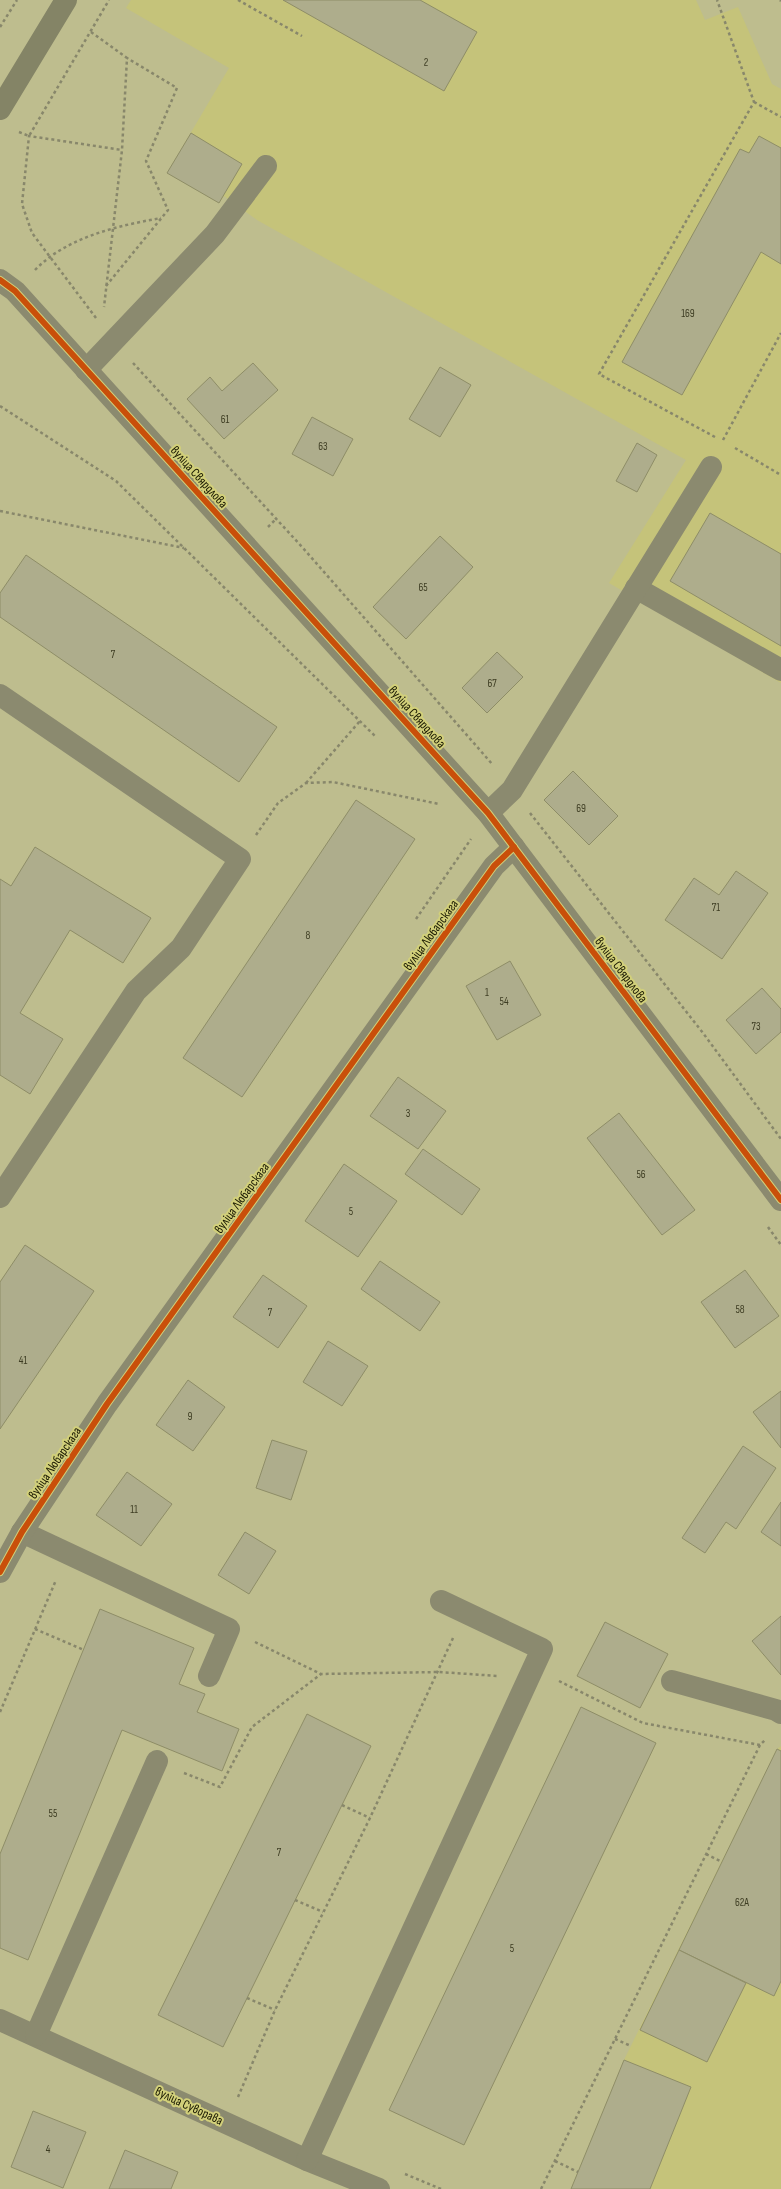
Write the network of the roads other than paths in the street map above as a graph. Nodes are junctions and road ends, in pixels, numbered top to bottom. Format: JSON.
{"nodes":[{"id":1,"x":66,"y":0,"type":"edge"},
{"id":2,"x":0,"y":109,"type":"edge"},
{"id":3,"x":266,"y":166,"type":"dead end"},
{"id":4,"x":8,"y":285,"type":"edge"},
{"id":5,"x":86,"y":370,"type":"junction"},
{"id":6,"x":710,"y":467,"type":"dead end"},
{"id":7,"x":636,"y":588,"type":"junction"},
{"id":8,"x":781,"y":670,"type":"edge"},
{"id":9,"x":0,"y":695,"type":"edge"},
{"id":10,"x":488,"y":813,"type":"junction"},
{"id":11,"x":514,"y":847,"type":"junction"},
{"id":12,"x":0,"y":1197,"type":"edge"},
{"id":13,"x":781,"y":1200,"type":"edge"},
{"id":14,"x":22,"y":1532,"type":"junction"},
{"id":15,"x":0,"y":1572,"type":"edge"},
{"id":16,"x":441,"y":1601,"type":"dead end"},
{"id":17,"x":209,"y":1676,"type":"dead end"},
{"id":18,"x":672,"y":1681,"type":"dead end"},
{"id":19,"x":781,"y":1713,"type":"edge"},
{"id":20,"x":156,"y":1761,"type":"road end"},
{"id":21,"x":0,"y":2020,"type":"edge"},
{"id":22,"x":36,"y":2035,"type":"junction"},
{"id":23,"x":307,"y":2160,"type":"junction"},
{"id":24,"x":379,"y":2189,"type":"edge"}],
"edges":[{"from":1,"to":2,"type":"main road"},
{"from":3,"to":5,"type":"street"},
{"from":4,"to":5,"type":"street","name":"вуліца Свярдлова"},
{"from":5,"to":10,"type":"street","name":"вуліца Свярдлова"},
{"from":6,"to":7,"type":"street"},
{"from":7,"to":8,"type":"street"},
{"from":7,"to":10,"type":"street"},
{"from":9,"to":12,"type":"street"},
{"from":10,"to":11,"type":"street","name":"вуліца Свярдлова"},
{"from":11,"to":13,"type":"street","name":"вуліца Свярдлова"},
{"from":11,"to":14,"type":"street","name":"вуліца Любарскага"},
{"from":14,"to":15,"type":"street","name":"вуліца Любарскага"},
{"from":14,"to":17,"type":"street"},
{"from":16,"to":23,"type":"street"},
{"from":18,"to":19,"type":"street"},
{"from":20,"to":22,"type":"street"},
{"from":21,"to":22,"type":"street","name":"вуліца Суворава"},
{"from":22,"to":23,"type":"street","name":"вуліца Суворава"},
{"from":23,"to":24,"type":"street","name":"вуліца Суворава"}]}
